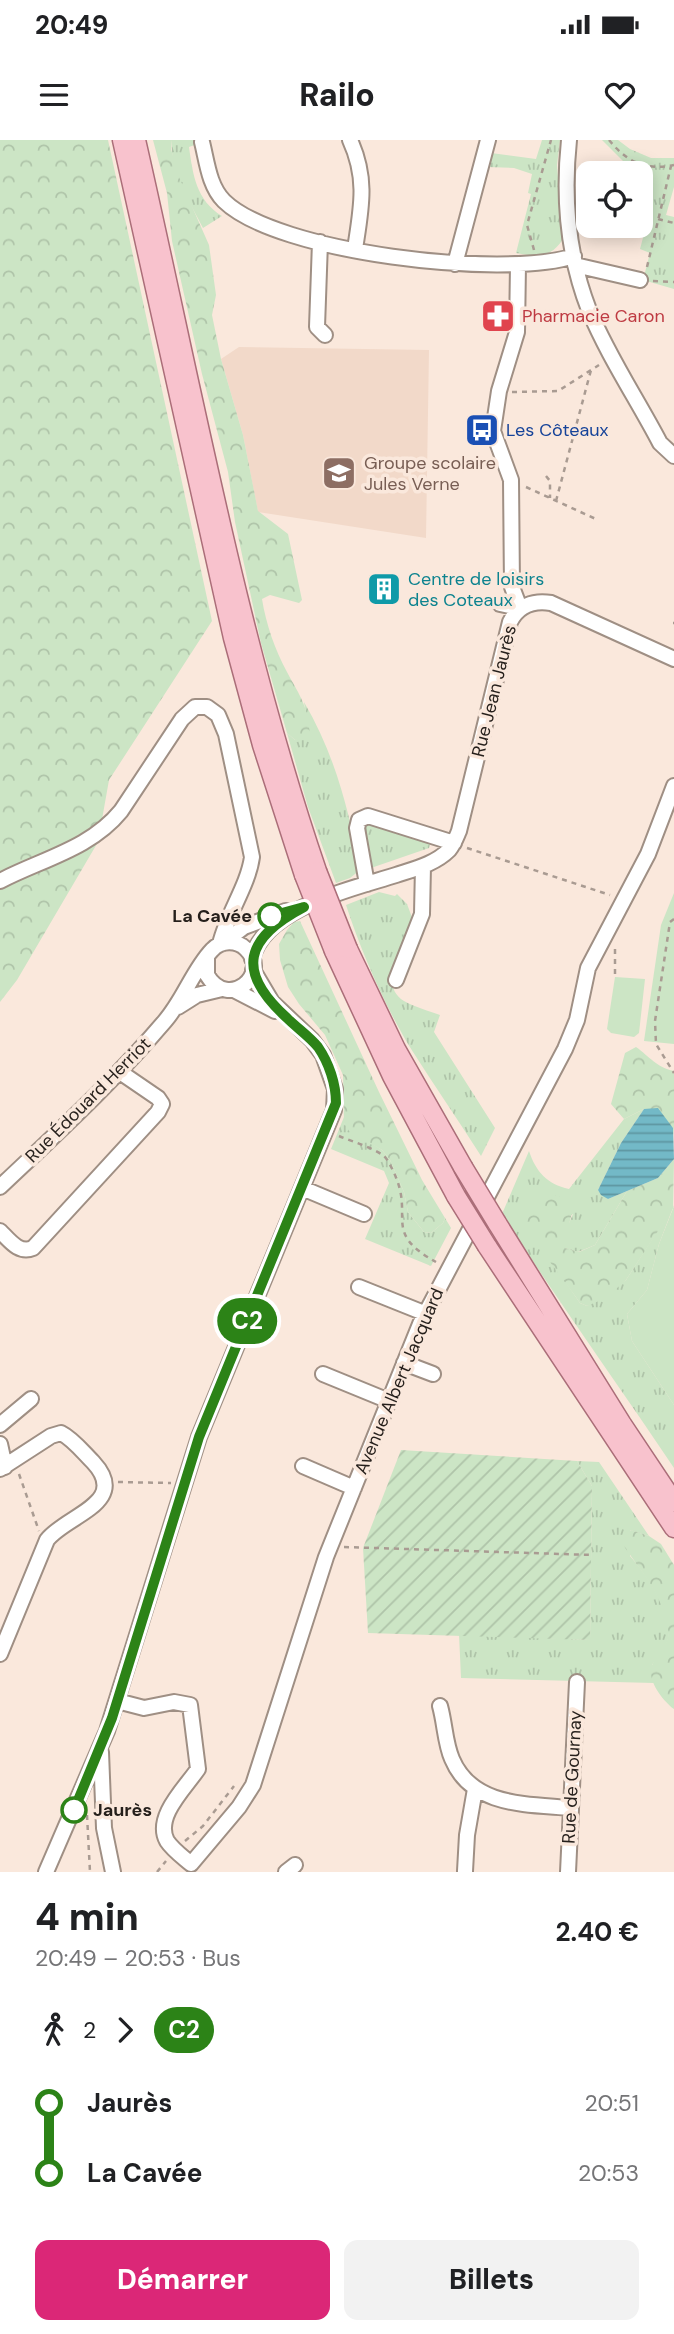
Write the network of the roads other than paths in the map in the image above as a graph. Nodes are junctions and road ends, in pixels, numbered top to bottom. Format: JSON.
{"nodes":[{"id":1,"x":121,"y":140,"type":"edge"},
{"id":2,"x":136,"y":140,"type":"edge"},
{"id":3,"x":349,"y":140,"type":"edge"},
{"id":4,"x":488,"y":140,"type":"edge"},
{"id":5,"x":569,"y":140,"type":"edge"},
{"id":6,"x":202,"y":142,"type":"dead end"},
{"id":7,"x":320,"y":242,"type":"junction"},
{"id":8,"x":355,"y":249,"type":"junction"},
{"id":9,"x":574,"y":261,"type":"junction"},
{"id":10,"x":455,"y":264,"type":"junction"},
{"id":11,"x":518,"y":265,"type":"junction"},
{"id":12,"x":642,"y":280,"type":"road end"},
{"id":13,"x":325,"y":335,"type":"dead end"},
{"id":14,"x":674,"y":456,"type":"edge"},
{"id":15,"x":500,"y":604,"type":"dead end"},
{"id":16,"x":520,"y":608,"type":"junction"},
{"id":17,"x":674,"y":659,"type":"edge"},
{"id":18,"x":674,"y":786,"type":"edge"},
{"id":19,"x":454,"y":843,"type":"junction"},
{"id":20,"x":423,"y":866,"type":"junction"},
{"id":21,"x":311,"y":873,"type":"junction"},
{"id":22,"x":0,"y":881,"type":"edge"},
{"id":23,"x":367,"y":884,"type":"junction"},
{"id":24,"x":304,"y":907,"type":"junction"},
{"id":25,"x":221,"y":944,"type":"junction"},
{"id":26,"x":341,"y":950,"type":"junction"},
{"id":27,"x":207,"y":958,"type":"junction"},
{"id":28,"x":253,"y":965,"type":"junction"},
{"id":29,"x":396,"y":980,"type":"dead end"},
{"id":30,"x":228,"y":989,"type":"junction"},
{"id":31,"x":174,"y":1010,"type":"junction"},
{"id":32,"x":286,"y":1017,"type":"junction"},
{"id":33,"x":120,"y":1072,"type":"junction"},
{"id":34,"x":0,"y":1187,"type":"edge"},
{"id":35,"x":302,"y":1188,"type":"junction"},
{"id":36,"x":365,"y":1214,"type":"dead end"},
{"id":37,"x":0,"y":1231,"type":"edge"},
{"id":38,"x":359,"y":1287,"type":"dead end"},
{"id":39,"x":424,"y":1313,"type":"junction"},
{"id":40,"x":404,"y":1363,"type":"junction"},
{"id":41,"x":323,"y":1374,"type":"dead end"},
{"id":42,"x":433,"y":1374,"type":"dead end"},
{"id":43,"x":31,"y":1399,"type":"dead end"},
{"id":44,"x":388,"y":1401,"type":"junction"},
{"id":45,"x":0,"y":1425,"type":"edge"},
{"id":46,"x":0,"y":1444,"type":"edge"},
{"id":47,"x":6,"y":1465,"type":"edge"},
{"id":48,"x":303,"y":1466,"type":"dead end"},
{"id":49,"x":354,"y":1488,"type":"junction"},
{"id":50,"x":674,"y":1503,"type":"edge"},
{"id":51,"x":674,"y":1528,"type":"edge"},
{"id":52,"x":0,"y":1654,"type":"edge"},
{"id":53,"x":577,"y":1682,"type":"dead end"},
{"id":54,"x":117,"y":1701,"type":"junction"},
{"id":55,"x":440,"y":1706,"type":"dead end"},
{"id":56,"x":101,"y":1748,"type":"junction"},
{"id":57,"x":475,"y":1789,"type":"junction"},
{"id":58,"x":571,"y":1808,"type":"junction"},
{"id":59,"x":465,"y":1871,"type":"edge"},
{"id":60,"x":46,"y":1872,"type":"edge"},
{"id":61,"x":113,"y":1872,"type":"edge"},
{"id":62,"x":568,"y":1872,"type":"edge"}],
"edges":[{"from":1,"to":21,"type":"main road"},
{"from":2,"to":21,"type":"main road"},
{"from":3,"to":8,"type":"street"},
{"from":4,"to":10,"type":"street"},
{"from":5,"to":9,"type":"street"},
{"from":6,"to":7,"type":"street"},
{"from":7,"to":8,"type":"street"},
{"from":7,"to":13,"type":"street"},
{"from":8,"to":10,"type":"street"},
{"from":9,"to":11,"type":"street"},
{"from":9,"to":12,"type":"street"},
{"from":9,"to":14,"type":"street"},
{"from":10,"to":11,"type":"street"},
{"from":11,"to":16,"type":"street","name":"Rue Jean Jaurès"},
{"from":15,"to":16,"type":"street"},
{"from":16,"to":17,"type":"street"},
{"from":16,"to":19,"type":"street","name":"Rue Jean Jaurès"},
{"from":18,"to":39,"type":"street","name":"Avenue Albert Jacquard"},
{"from":19,"to":20,"type":"street"},
{"from":19,"to":23,"type":"street"},
{"from":20,"to":23,"type":"street"},
{"from":20,"to":29,"type":"street"},
{"from":21,"to":26,"type":"main road","bridge":true},
{"from":22,"to":25,"type":"street"},
{"from":23,"to":24,"type":"street"},
{"from":24,"to":25,"type":"street"},
{"from":24,"to":28,"type":"street"},
{"from":25,"to":27,"type":"street"},
{"from":25,"to":28,"type":"street"},
{"from":26,"to":50,"type":"main road","bridge":true},
{"from":26,"to":51,"type":"main road","bridge":true},
{"from":27,"to":30,"type":"street"},
{"from":27,"to":31,"type":"street","name":"Rue Édouard Herriot"},
{"from":28,"to":30,"type":"street"},
{"from":28,"to":32,"type":"street"},
{"from":30,"to":31,"type":"street","name":"Rue Édouard Herriot"},
{"from":30,"to":32,"type":"street"},
{"from":31,"to":33,"type":"street","name":"Rue Édouard Herriot"},
{"from":32,"to":35,"type":"street"},
{"from":33,"to":34,"type":"street","name":"Rue Édouard Herriot"},
{"from":33,"to":37,"type":"street"},
{"from":35,"to":36,"type":"street"},
{"from":35,"to":54,"type":"street"},
{"from":38,"to":39,"type":"street"},
{"from":39,"to":40,"type":"street","name":"Avenue Albert Jacquard"},
{"from":40,"to":42,"type":"street"},
{"from":40,"to":44,"type":"street","name":"Avenue Albert Jacquard"},
{"from":41,"to":44,"type":"street"},
{"from":43,"to":45,"type":"street"},
{"from":44,"to":49,"type":"street","name":"Avenue Albert Jacquard"},
{"from":46,"to":47,"type":"street"},
{"from":47,"to":52,"type":"street"},
{"from":48,"to":49,"type":"street"},
{"from":49,"to":54,"type":"street","name":"Avenue Albert Jacquard"},
{"from":53,"to":58,"type":"street","name":"Rue de Gournay"},
{"from":54,"to":56,"type":"street"},
{"from":55,"to":57,"type":"street"},
{"from":56,"to":60,"type":"street"},
{"from":56,"to":61,"type":"street"},
{"from":57,"to":58,"type":"street"},
{"from":57,"to":59,"type":"street"},
{"from":58,"to":62,"type":"street","name":"Rue de Gournay"}]}
